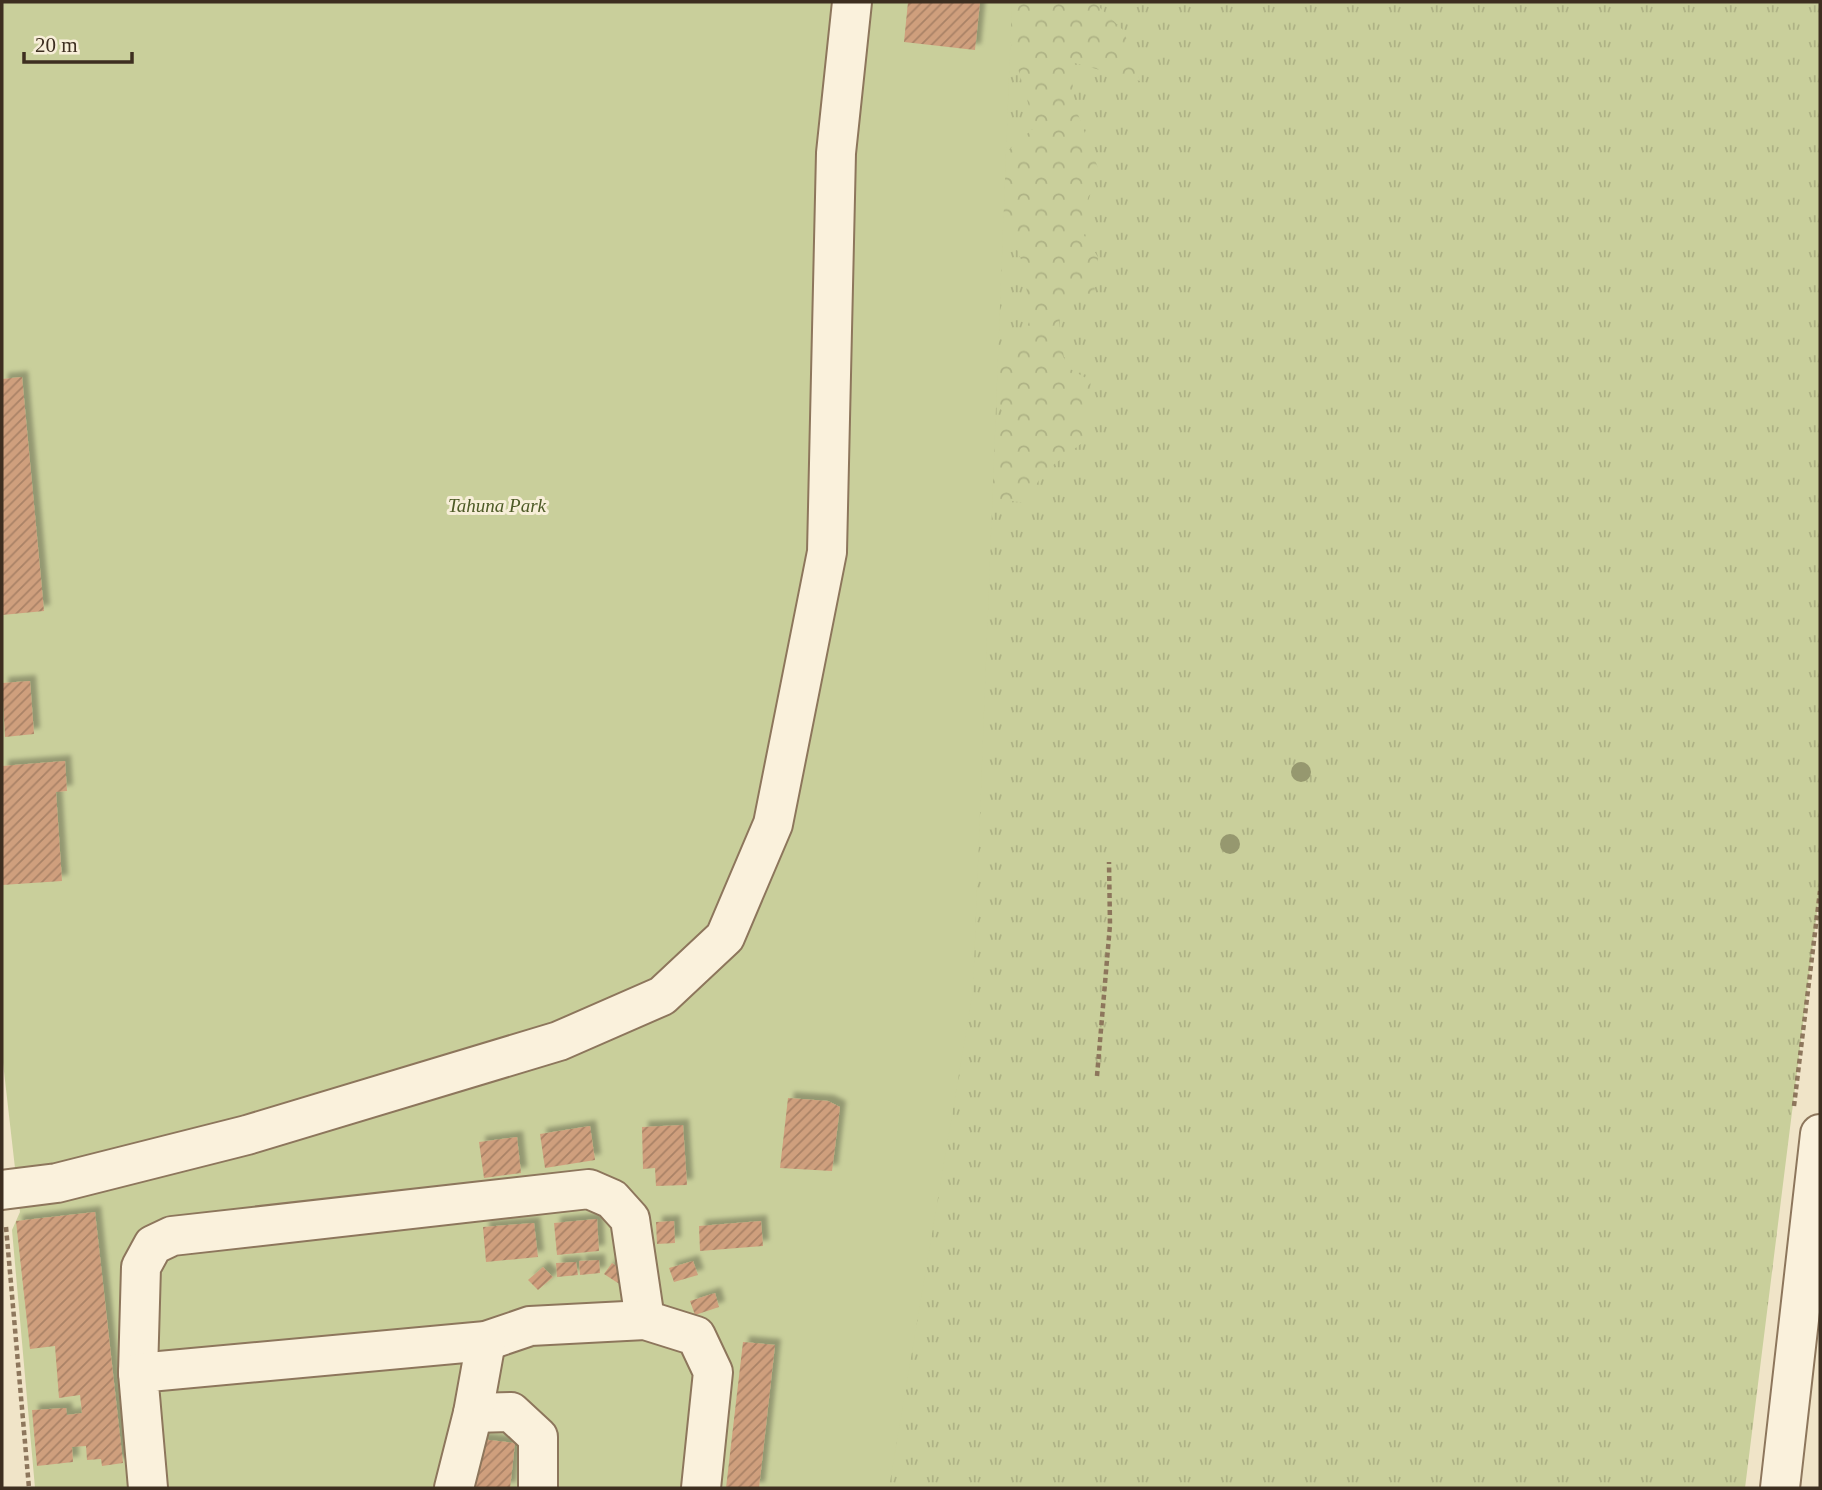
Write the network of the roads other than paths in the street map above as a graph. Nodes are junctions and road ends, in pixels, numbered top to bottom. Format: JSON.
{"nodes":[{"id":1,"x":852,"y":2,"type":"edge"},
{"id":2,"x":1820,"y":1135,"type":"edge"},
{"id":3,"x":2,"y":1190,"type":"edge"},
{"id":4,"x":645,"y":1320,"type":"junction"},
{"id":5,"x":486,"y":1341,"type":"junction"},
{"id":6,"x":138,"y":1373,"type":"junction"},
{"id":7,"x":473,"y":1413,"type":"junction"},
{"id":8,"x":148,"y":1488,"type":"edge"},
{"id":9,"x":454,"y":1488,"type":"edge"},
{"id":10,"x":538,"y":1488,"type":"edge"},
{"id":11,"x":701,"y":1488,"type":"edge"},
{"id":12,"x":1780,"y":1488,"type":"edge"}],
"edges":[{"from":1,"to":3,"type":"street"},
{"from":2,"to":12,"type":"street"},
{"from":4,"to":5,"type":"street"},
{"from":4,"to":6,"type":"street"},
{"from":4,"to":11,"type":"street"},
{"from":5,"to":6,"type":"street"},
{"from":5,"to":7,"type":"street"},
{"from":6,"to":8,"type":"street"},
{"from":7,"to":9,"type":"street"},
{"from":7,"to":10,"type":"street"}]}
